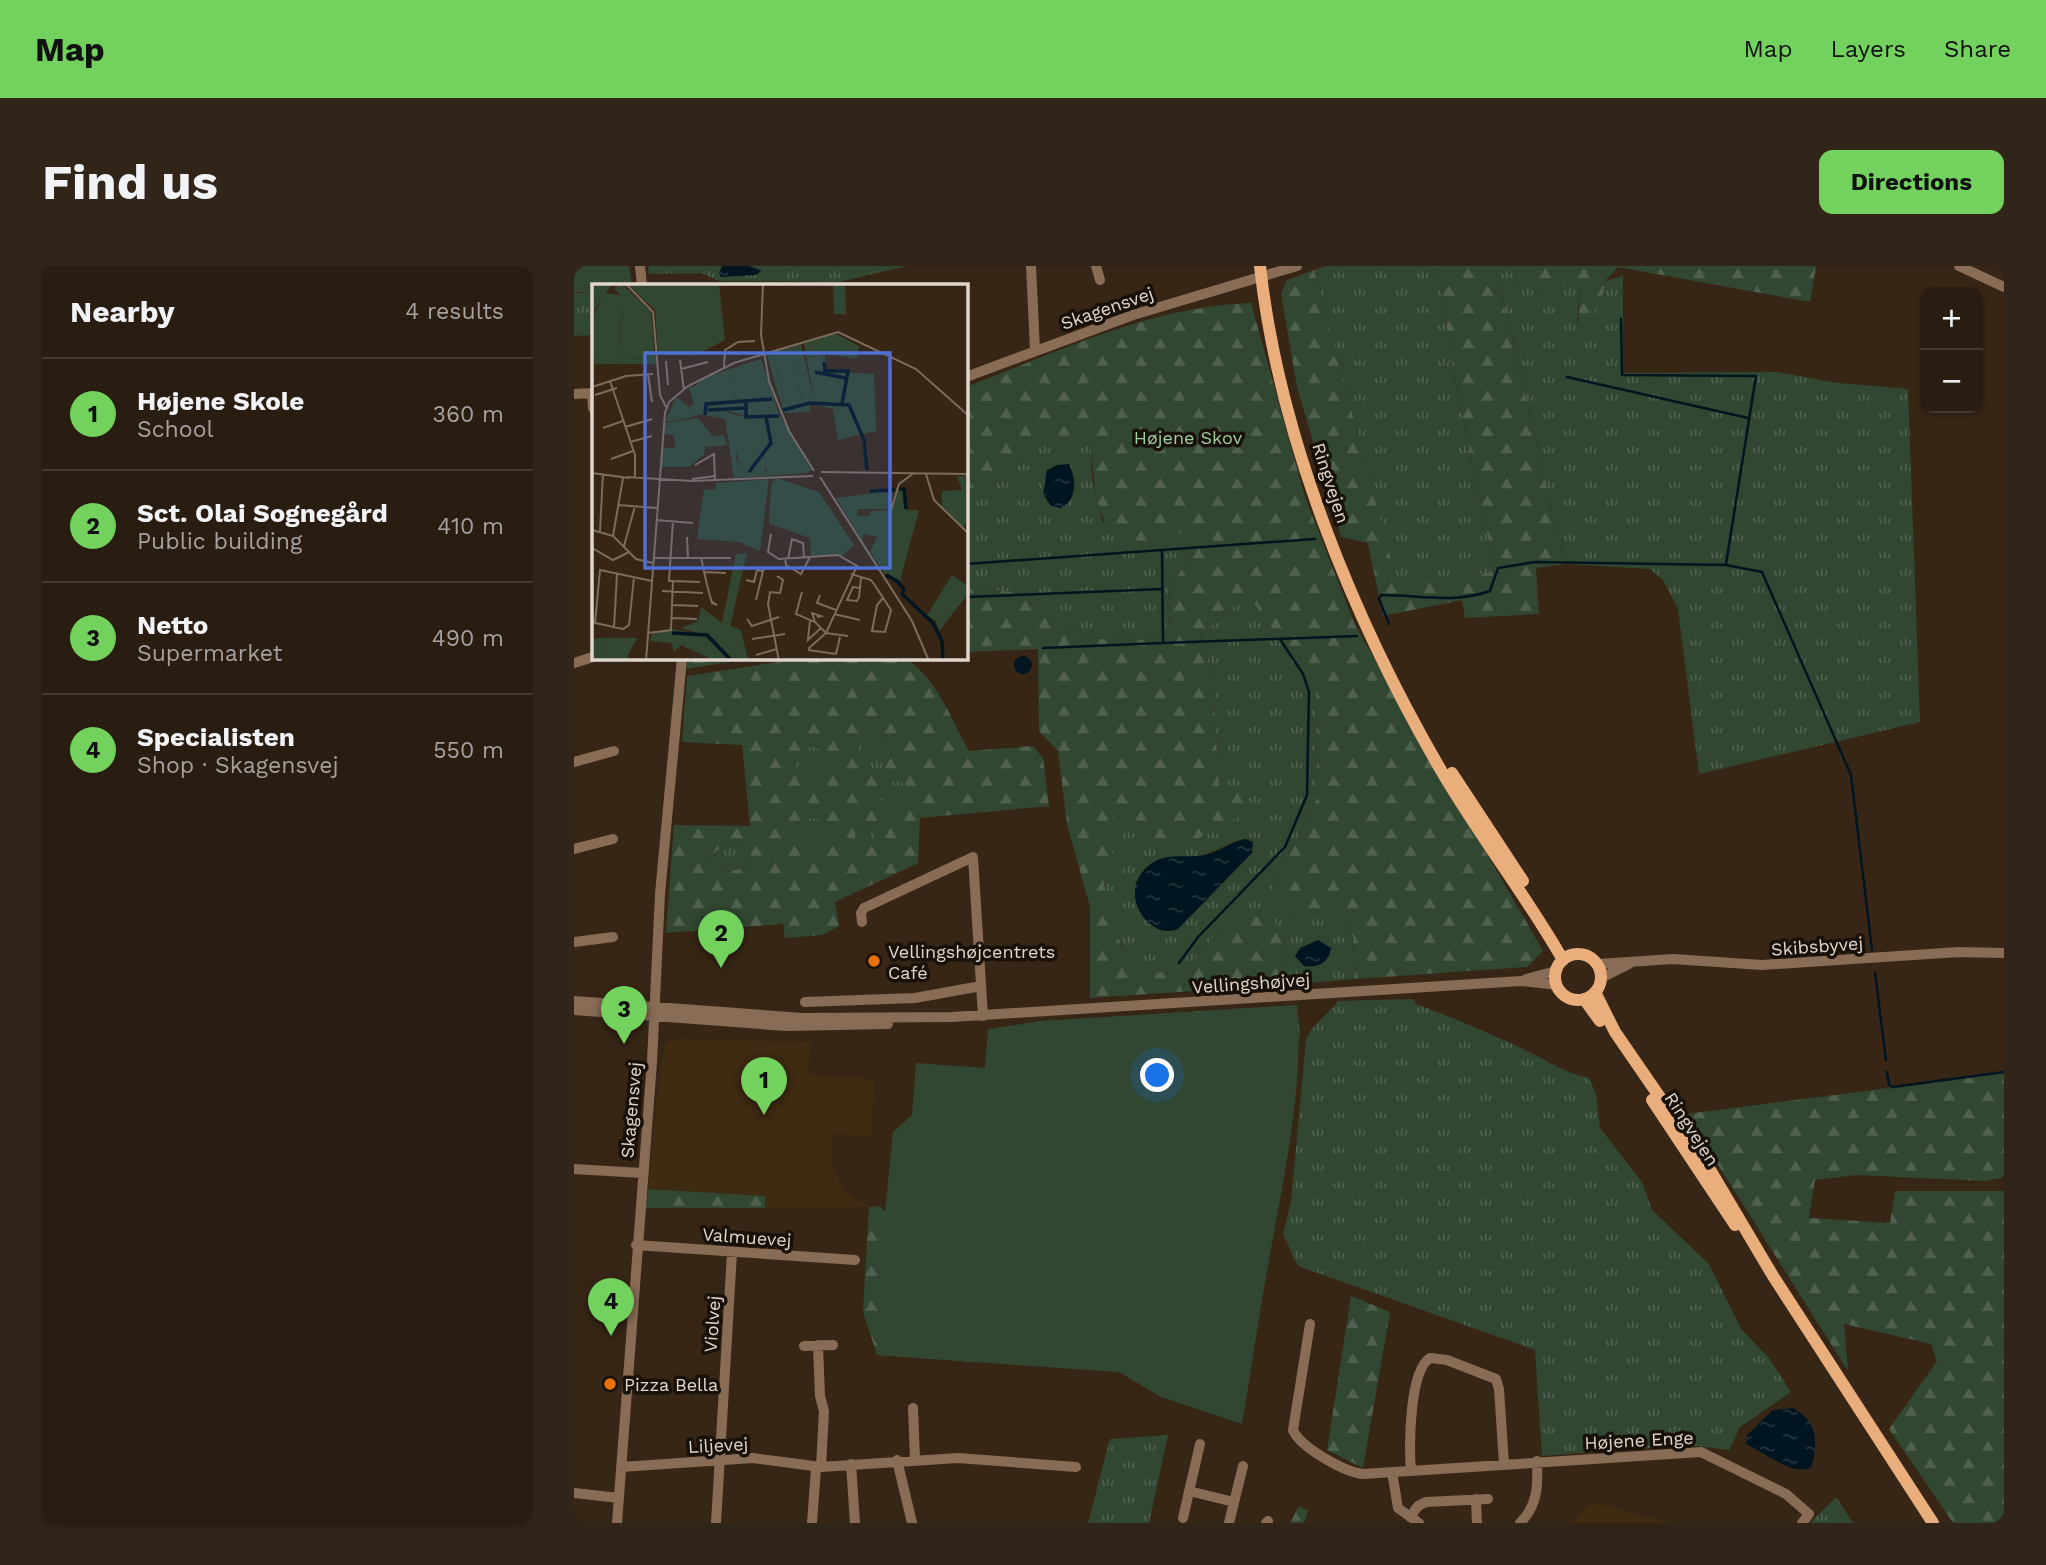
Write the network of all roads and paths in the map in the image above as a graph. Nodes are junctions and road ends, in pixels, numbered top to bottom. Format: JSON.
{"nodes":[{"id":1,"x":640,"y":266,"type":"edge"},
{"id":2,"x":1031,"y":266,"type":"edge"},
{"id":3,"x":1096,"y":266,"type":"edge"},
{"id":4,"x":1297,"y":266,"type":"edge"},
{"id":5,"x":1959,"y":266,"type":"edge"},
{"id":6,"x":1261,"y":271,"type":"edge"},
{"id":7,"x":1100,"y":280,"type":"dead end"},
{"id":8,"x":642,"y":284,"type":"edge"},
{"id":9,"x":2004,"y":287,"type":"edge"},
{"id":10,"x":1035,"y":350,"type":"junction"},
{"id":11,"x":968,"y":376,"type":"edge"},
{"id":12,"x":592,"y":393,"type":"edge"},
{"id":13,"x":574,"y":394,"type":"edge"},
{"id":14,"x":592,"y":657,"type":"edge"},
{"id":15,"x":682,"y":660,"type":"edge"},
{"id":16,"x":574,"y":663,"type":"edge"},
{"id":17,"x":614,"y":751,"type":"dead end"},
{"id":18,"x":574,"y":762,"type":"edge"},
{"id":19,"x":613,"y":839,"type":"dead end"},
{"id":20,"x":574,"y":849,"type":"edge"},
{"id":21,"x":862,"y":922,"type":"dead end"},
{"id":22,"x":613,"y":937,"type":"dead end"},
{"id":23,"x":574,"y":942,"type":"edge"},
{"id":24,"x":2004,"y":953,"type":"edge"},
{"id":25,"x":1633,"y":962,"type":"junction"},
{"id":26,"x":1598,"y":964,"type":"junction"},
{"id":27,"x":1561,"y":968,"type":"junction"},
{"id":28,"x":1601,"y":978,"type":"junction"},
{"id":29,"x":981,"y":986,"type":"junction"},
{"id":30,"x":1590,"y":996,"type":"junction"},
{"id":31,"x":574,"y":1001,"type":"edge"},
{"id":32,"x":806,"y":1002,"type":"dead end"},
{"id":33,"x":574,"y":1010,"type":"edge"},
{"id":34,"x":654,"y":1013,"type":"junction"},
{"id":35,"x":983,"y":1016,"type":"junction"},
{"id":36,"x":574,"y":1169,"type":"edge"},
{"id":37,"x":642,"y":1173,"type":"junction"},
{"id":38,"x":636,"y":1245,"type":"junction"},
{"id":39,"x":732,"y":1252,"type":"junction"},
{"id":40,"x":855,"y":1260,"type":"dead end"},
{"id":41,"x":1310,"y":1324,"type":"dead end"},
{"id":42,"x":818,"y":1345,"type":"junction"},
{"id":43,"x":833,"y":1345,"type":"dead end"},
{"id":44,"x":804,"y":1346,"type":"dead end"},
{"id":45,"x":913,"y":1408,"type":"dead end"},
{"id":46,"x":1200,"y":1444,"type":"dead end"},
{"id":47,"x":915,"y":1459,"type":"junction"},
{"id":48,"x":719,"y":1460,"type":"junction"},
{"id":49,"x":897,"y":1460,"type":"junction"},
{"id":50,"x":1537,"y":1461,"type":"junction"},
{"id":51,"x":851,"y":1464,"type":"junction"},
{"id":52,"x":1504,"y":1464,"type":"junction"},
{"id":53,"x":1243,"y":1466,"type":"dead end"},
{"id":54,"x":621,"y":1467,"type":"junction"},
{"id":55,"x":818,"y":1467,"type":"junction"},
{"id":56,"x":1076,"y":1467,"type":"dead end"},
{"id":57,"x":1411,"y":1471,"type":"junction"},
{"id":58,"x":1392,"y":1472,"type":"junction"},
{"id":59,"x":1189,"y":1491,"type":"junction"},
{"id":60,"x":574,"y":1493,"type":"edge"},
{"id":61,"x":619,"y":1498,"type":"junction"},
{"id":62,"x":1476,"y":1499,"type":"junction"},
{"id":63,"x":1488,"y":1499,"type":"dead end"},
{"id":64,"x":1234,"y":1502,"type":"junction"},
{"id":65,"x":1183,"y":1518,"type":"dead end"},
{"id":66,"x":1805,"y":1519,"type":"edge"},
{"id":67,"x":1415,"y":1520,"type":"edge"},
{"id":68,"x":617,"y":1523,"type":"edge"},
{"id":69,"x":716,"y":1523,"type":"edge"},
{"id":70,"x":812,"y":1523,"type":"edge"},
{"id":71,"x":855,"y":1523,"type":"edge"},
{"id":72,"x":912,"y":1523,"type":"edge"},
{"id":73,"x":1229,"y":1523,"type":"edge"},
{"id":74,"x":1477,"y":1523,"type":"edge"},
{"id":75,"x":1520,"y":1523,"type":"edge"},
{"id":76,"x":1933,"y":1523,"type":"edge"}],
"edges":[{"from":1,"to":8,"type":"street"},
{"from":2,"to":10,"type":"street"},
{"from":3,"to":7,"type":"street"},
{"from":4,"to":6,"type":"street","name":"Skagensvej"},
{"from":5,"to":9,"type":"street"},
{"from":6,"to":10,"type":"street","name":"Skagensvej"},
{"from":6,"to":27,"type":"main road","name":"Ringvejen"},
{"from":10,"to":11,"type":"street","name":"Skagensvej"},
{"from":12,"to":13,"type":"street"},
{"from":14,"to":16,"type":"street"},
{"from":15,"to":34,"type":"street","name":"Skagensvej"},
{"from":17,"to":18,"type":"street"},
{"from":19,"to":20,"type":"street"},
{"from":21,"to":29,"type":"street"},
{"from":22,"to":23,"type":"street"},
{"from":24,"to":25,"type":"street","name":"Skibsbyvej"},
{"from":25,"to":26,"type":"street","name":"Skibsbyvej"},
{"from":25,"to":28,"type":"street","name":"Skibsbyvej"},
{"from":26,"to":27,"type":"main road"},
{"from":26,"to":28,"type":"main road"},
{"from":27,"to":30,"type":"main road"},
{"from":27,"to":35,"type":"street","name":"Vellingshøjvej"},
{"from":28,"to":30,"type":"main road"},
{"from":29,"to":32,"type":"street"},
{"from":29,"to":35,"type":"street"},
{"from":30,"to":76,"type":"main road","name":"Ringvejen"},
{"from":31,"to":34,"type":"street","name":"Vellingshøjvej"},
{"from":33,"to":34,"type":"street","name":"Vellingshøjvej"},
{"from":34,"to":35,"type":"street","name":"Vellingshøjvej"},
{"from":34,"to":37,"type":"street","name":"Skagensvej"},
{"from":36,"to":37,"type":"street"},
{"from":37,"to":38,"type":"street","name":"Skagensvej"},
{"from":38,"to":39,"type":"street","name":"Valmuevej"},
{"from":38,"to":54,"type":"street","name":"Skagensvej"},
{"from":39,"to":40,"type":"street","name":"Valmuevej"},
{"from":39,"to":48,"type":"street","name":"Violvej"},
{"from":41,"to":58,"type":"street","name":"Højene Enge"},
{"from":42,"to":43,"type":"street"},
{"from":42,"to":44,"type":"street"},
{"from":42,"to":55,"type":"street"},
{"from":45,"to":47,"type":"street"},
{"from":46,"to":59,"type":"street"},
{"from":47,"to":49,"type":"street","name":"Liljevej"},
{"from":47,"to":56,"type":"street","name":"Liljevej"},
{"from":48,"to":54,"type":"street","name":"Liljevej"},
{"from":48,"to":55,"type":"street","name":"Liljevej"},
{"from":48,"to":69,"type":"street","name":"Violvej"},
{"from":49,"to":51,"type":"street","name":"Liljevej"},
{"from":49,"to":72,"type":"street"},
{"from":50,"to":52,"type":"street","name":"Højene Enge"},
{"from":50,"to":66,"type":"street","name":"Højene Enge"},
{"from":50,"to":75,"type":"street"},
{"from":51,"to":55,"type":"street","name":"Liljevej"},
{"from":51,"to":71,"type":"street"},
{"from":52,"to":57,"type":"street","name":"Højene Enge"},
{"from":52,"to":57,"type":"street"},
{"from":53,"to":64,"type":"street"},
{"from":54,"to":61,"type":"street","name":"Skagensvej"},
{"from":55,"to":70,"type":"street"},
{"from":57,"to":58,"type":"street","name":"Højene Enge"},
{"from":58,"to":67,"type":"street"},
{"from":59,"to":64,"type":"street"},
{"from":59,"to":65,"type":"street"},
{"from":60,"to":61,"type":"street"},
{"from":61,"to":68,"type":"street","name":"Skagensvej"},
{"from":62,"to":63,"type":"street"},
{"from":62,"to":67,"type":"street"},
{"from":62,"to":74,"type":"street"},
{"from":64,"to":73,"type":"street"}]}
